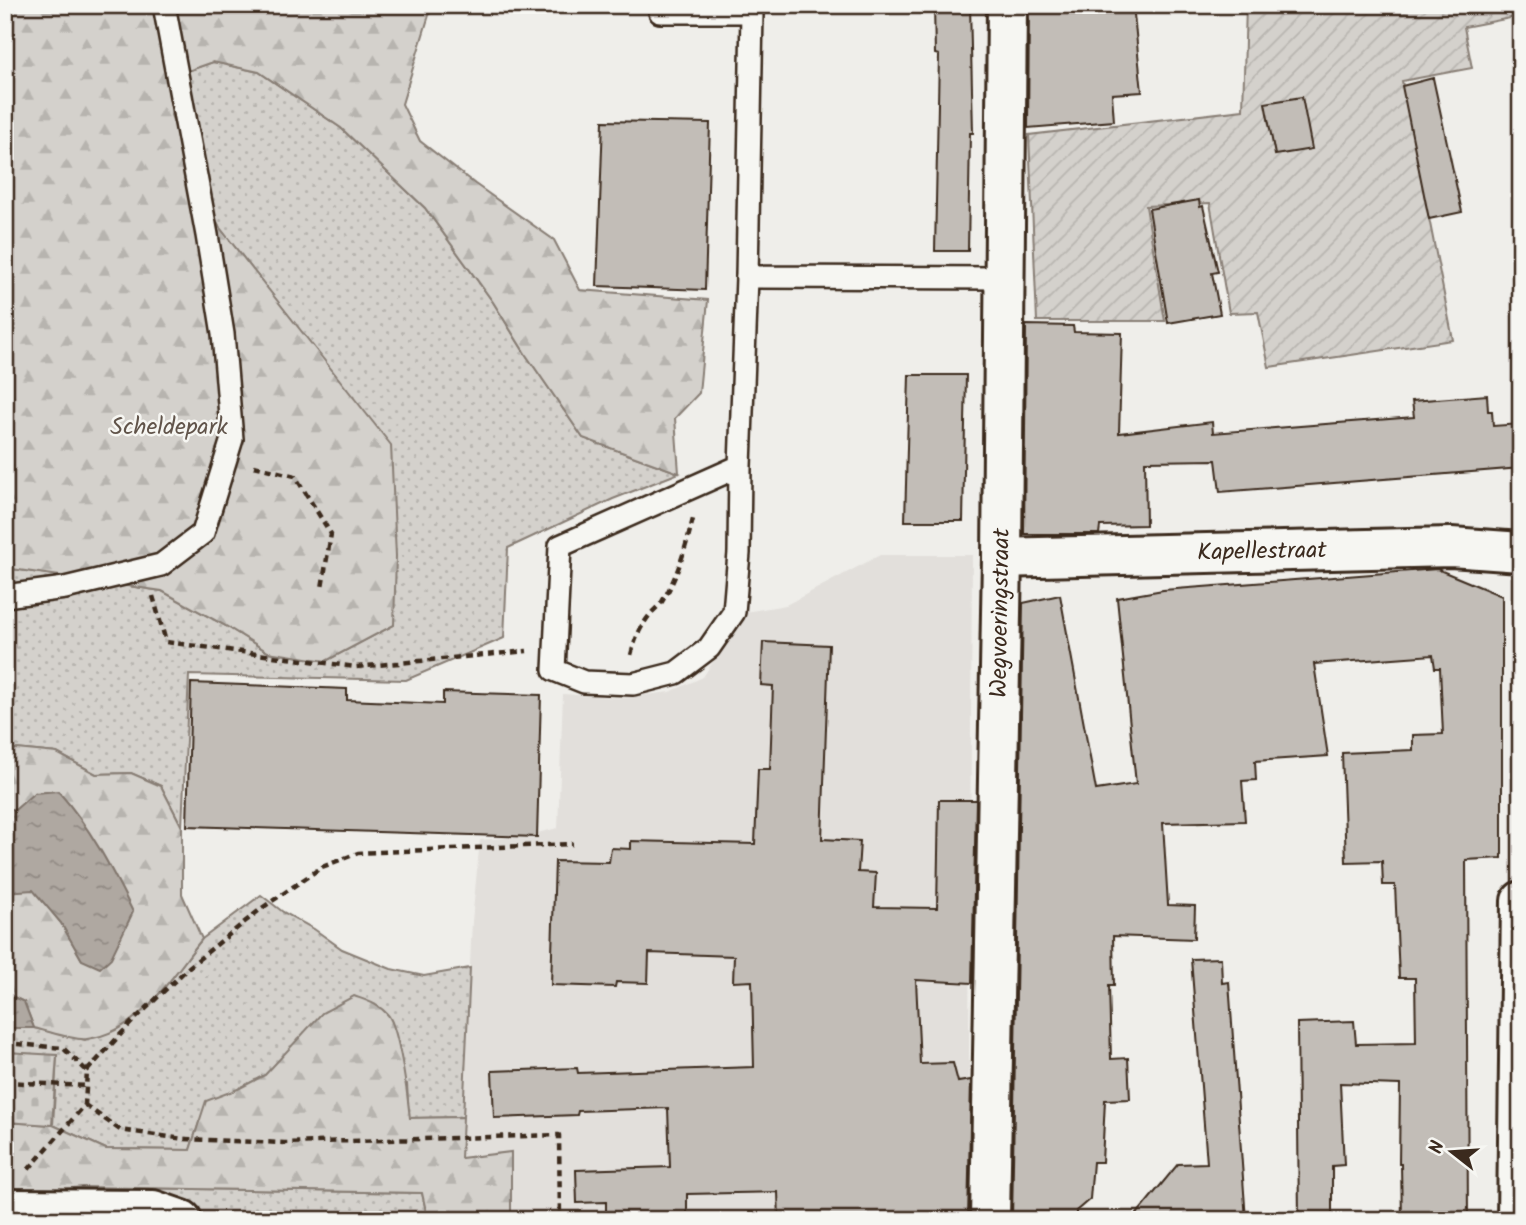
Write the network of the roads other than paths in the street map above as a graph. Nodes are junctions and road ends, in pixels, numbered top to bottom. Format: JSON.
{"nodes":[{"id":1,"x":164,"y":5,"type":"edge"},
{"id":2,"x":1007,"y":5,"type":"edge"},
{"id":3,"x":660,"y":12,"type":"dead end"},
{"id":4,"x":747,"y":276,"type":"junction"},
{"id":5,"x":1004,"y":278,"type":"junction"},
{"id":6,"x":740,"y":466,"type":"junction"},
{"id":7,"x":1521,"y":552,"type":"edge"},
{"id":8,"x":1002,"y":558,"type":"junction"},
{"id":9,"x":5,"y":596,"type":"edge"},
{"id":10,"x":1521,"y":901,"type":"edge"},
{"id":11,"x":1518,"y":1198,"type":"edge"},
{"id":12,"x":5,"y":1209,"type":"edge"},
{"id":13,"x":182,"y":1220,"type":"edge"},
{"id":14,"x":990,"y":1220,"type":"edge"}],
"edges":[{"from":1,"to":9,"type":"lane"},
{"from":2,"to":5,"type":"street","name":"Wegvoeringstraat"},
{"from":3,"to":4,"type":"lane"},
{"from":4,"to":5,"type":"lane"},
{"from":4,"to":6,"type":"lane"},
{"from":5,"to":8,"type":"street","name":"Wegvoeringstraat"},
{"from":6,"to":6,"type":"lane"},
{"from":7,"to":8,"type":"street","name":"Kapellestraat"},
{"from":8,"to":14,"type":"street","name":"Wegvoeringstraat"},
{"from":10,"to":11,"type":"street"},
{"from":12,"to":13,"type":"street"}]}
